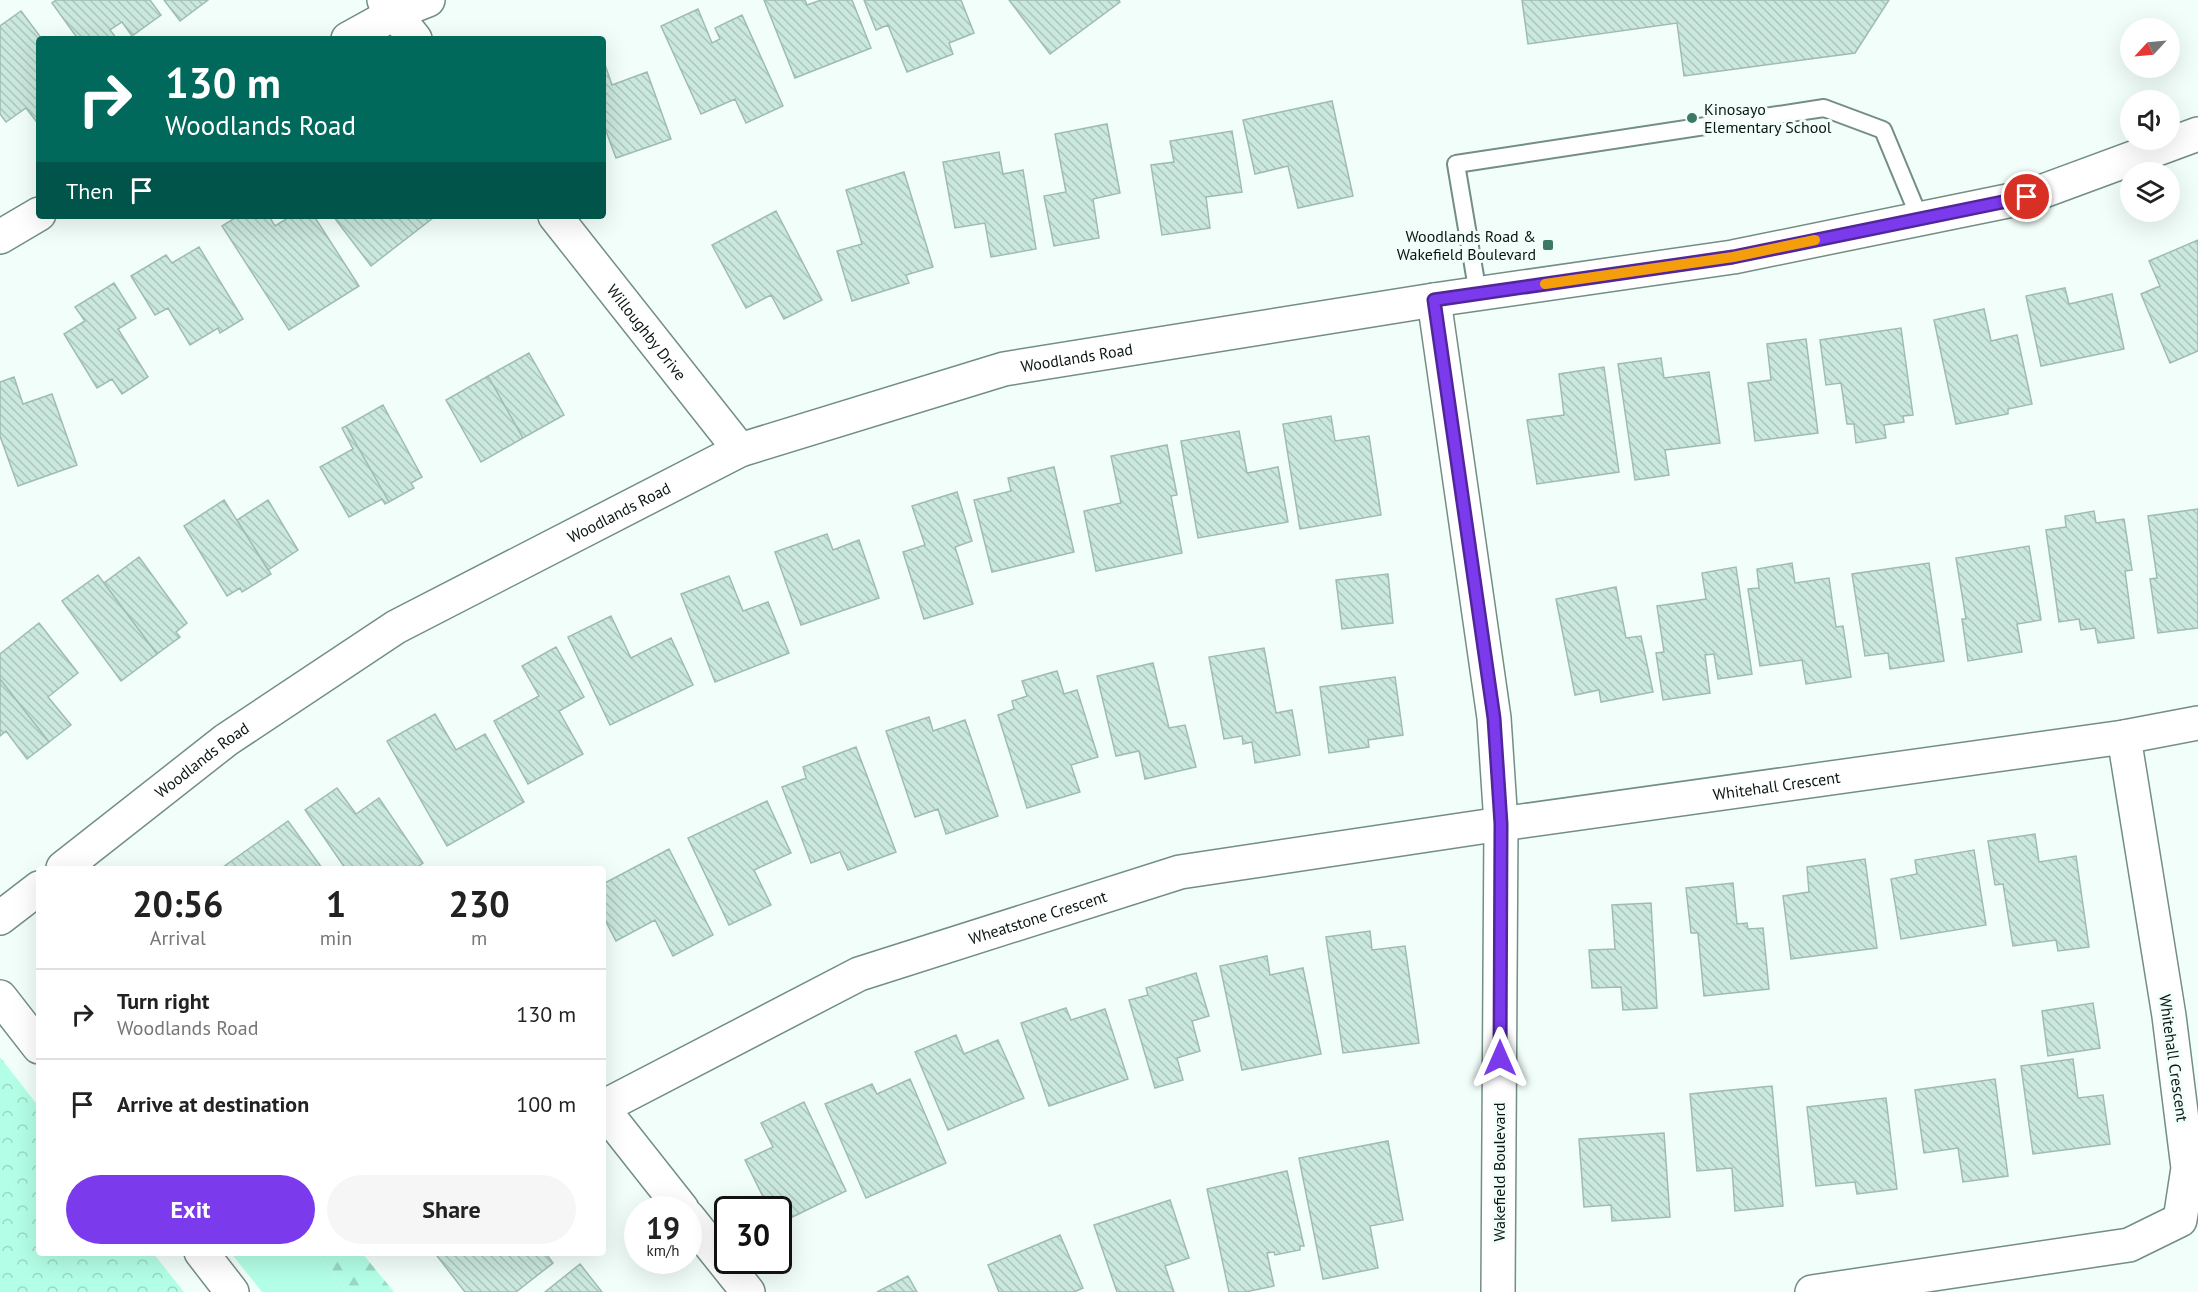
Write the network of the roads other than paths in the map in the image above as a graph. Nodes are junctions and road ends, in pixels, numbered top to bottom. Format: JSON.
{"nodes":[{"id":1,"x":428,"y":0,"type":"edge"},
{"id":2,"x":389,"y":6,"type":"edge"},
{"id":3,"x":352,"y":36,"type":"edge"},
{"id":4,"x":413,"y":36,"type":"edge"},
{"id":5,"x":2198,"y":134,"type":"edge"},
{"id":6,"x":36,"y":216,"type":"edge"},
{"id":7,"x":557,"y":219,"type":"edge"},
{"id":8,"x":1920,"y":219,"type":"junction"},
{"id":9,"x":0,"y":237,"type":"edge"},
{"id":10,"x":1478,"y":294,"type":"junction"},
{"id":11,"x":1434,"y":300,"type":"junction"},
{"id":12,"x":740,"y":450,"type":"junction"},
{"id":13,"x":2198,"y":723,"type":"edge"},
{"id":14,"x":2124,"y":737,"type":"junction"},
{"id":15,"x":1501,"y":824,"type":"junction"},
{"id":16,"x":66,"y":866,"type":"edge"},
{"id":17,"x":36,"y":890,"type":"edge"},
{"id":18,"x":0,"y":918,"type":"edge"},
{"id":19,"x":0,"y":997,"type":"edge"},
{"id":20,"x":36,"y":1043,"type":"edge"},
{"id":21,"x":606,"y":1106,"type":"edge"},
{"id":22,"x":606,"y":1112,"type":"edge"},
{"id":23,"x":672,"y":1196,"type":"edge"},
{"id":24,"x":702,"y":1234,"type":"edge"},
{"id":25,"x":204,"y":1256,"type":"edge"},
{"id":26,"x":232,"y":1292,"type":"edge"},
{"id":27,"x":748,"y":1292,"type":"edge"},
{"id":28,"x":1498,"y":1292,"type":"edge"},
{"id":29,"x":1812,"y":1292,"type":"edge"}],
"edges":[{"from":1,"to":2,"type":"street"},
{"from":2,"to":3,"type":"street"},
{"from":2,"to":4,"type":"street"},
{"from":5,"to":8,"type":"street","name":"Woodlands Road"},
{"from":6,"to":9,"type":"street"},
{"from":7,"to":12,"type":"street","name":"Willoughby Drive"},
{"from":8,"to":10,"type":"street","name":"Woodlands Road"},
{"from":8,"to":10,"type":"lane"},
{"from":10,"to":11,"type":"street","name":"Woodlands Road"},
{"from":11,"to":12,"type":"street","name":"Woodlands Road"},
{"from":11,"to":15,"type":"street","name":"Wakefield Boulevard"},
{"from":12,"to":16,"type":"street","name":"Woodlands Road"},
{"from":13,"to":14,"type":"street","name":"Whitehall Crescent"},
{"from":14,"to":15,"type":"street","name":"Whitehall Crescent"},
{"from":14,"to":29,"type":"street","name":"Whitehall Crescent"},
{"from":15,"to":21,"type":"street","name":"Wheatstone Crescent"},
{"from":15,"to":28,"type":"street","name":"Wakefield Boulevard"},
{"from":17,"to":18,"type":"street"},
{"from":19,"to":20,"type":"street"},
{"from":22,"to":23,"type":"street","name":"Wheatstone Crescent"},
{"from":24,"to":27,"type":"street"},
{"from":25,"to":26,"type":"street"}]}
